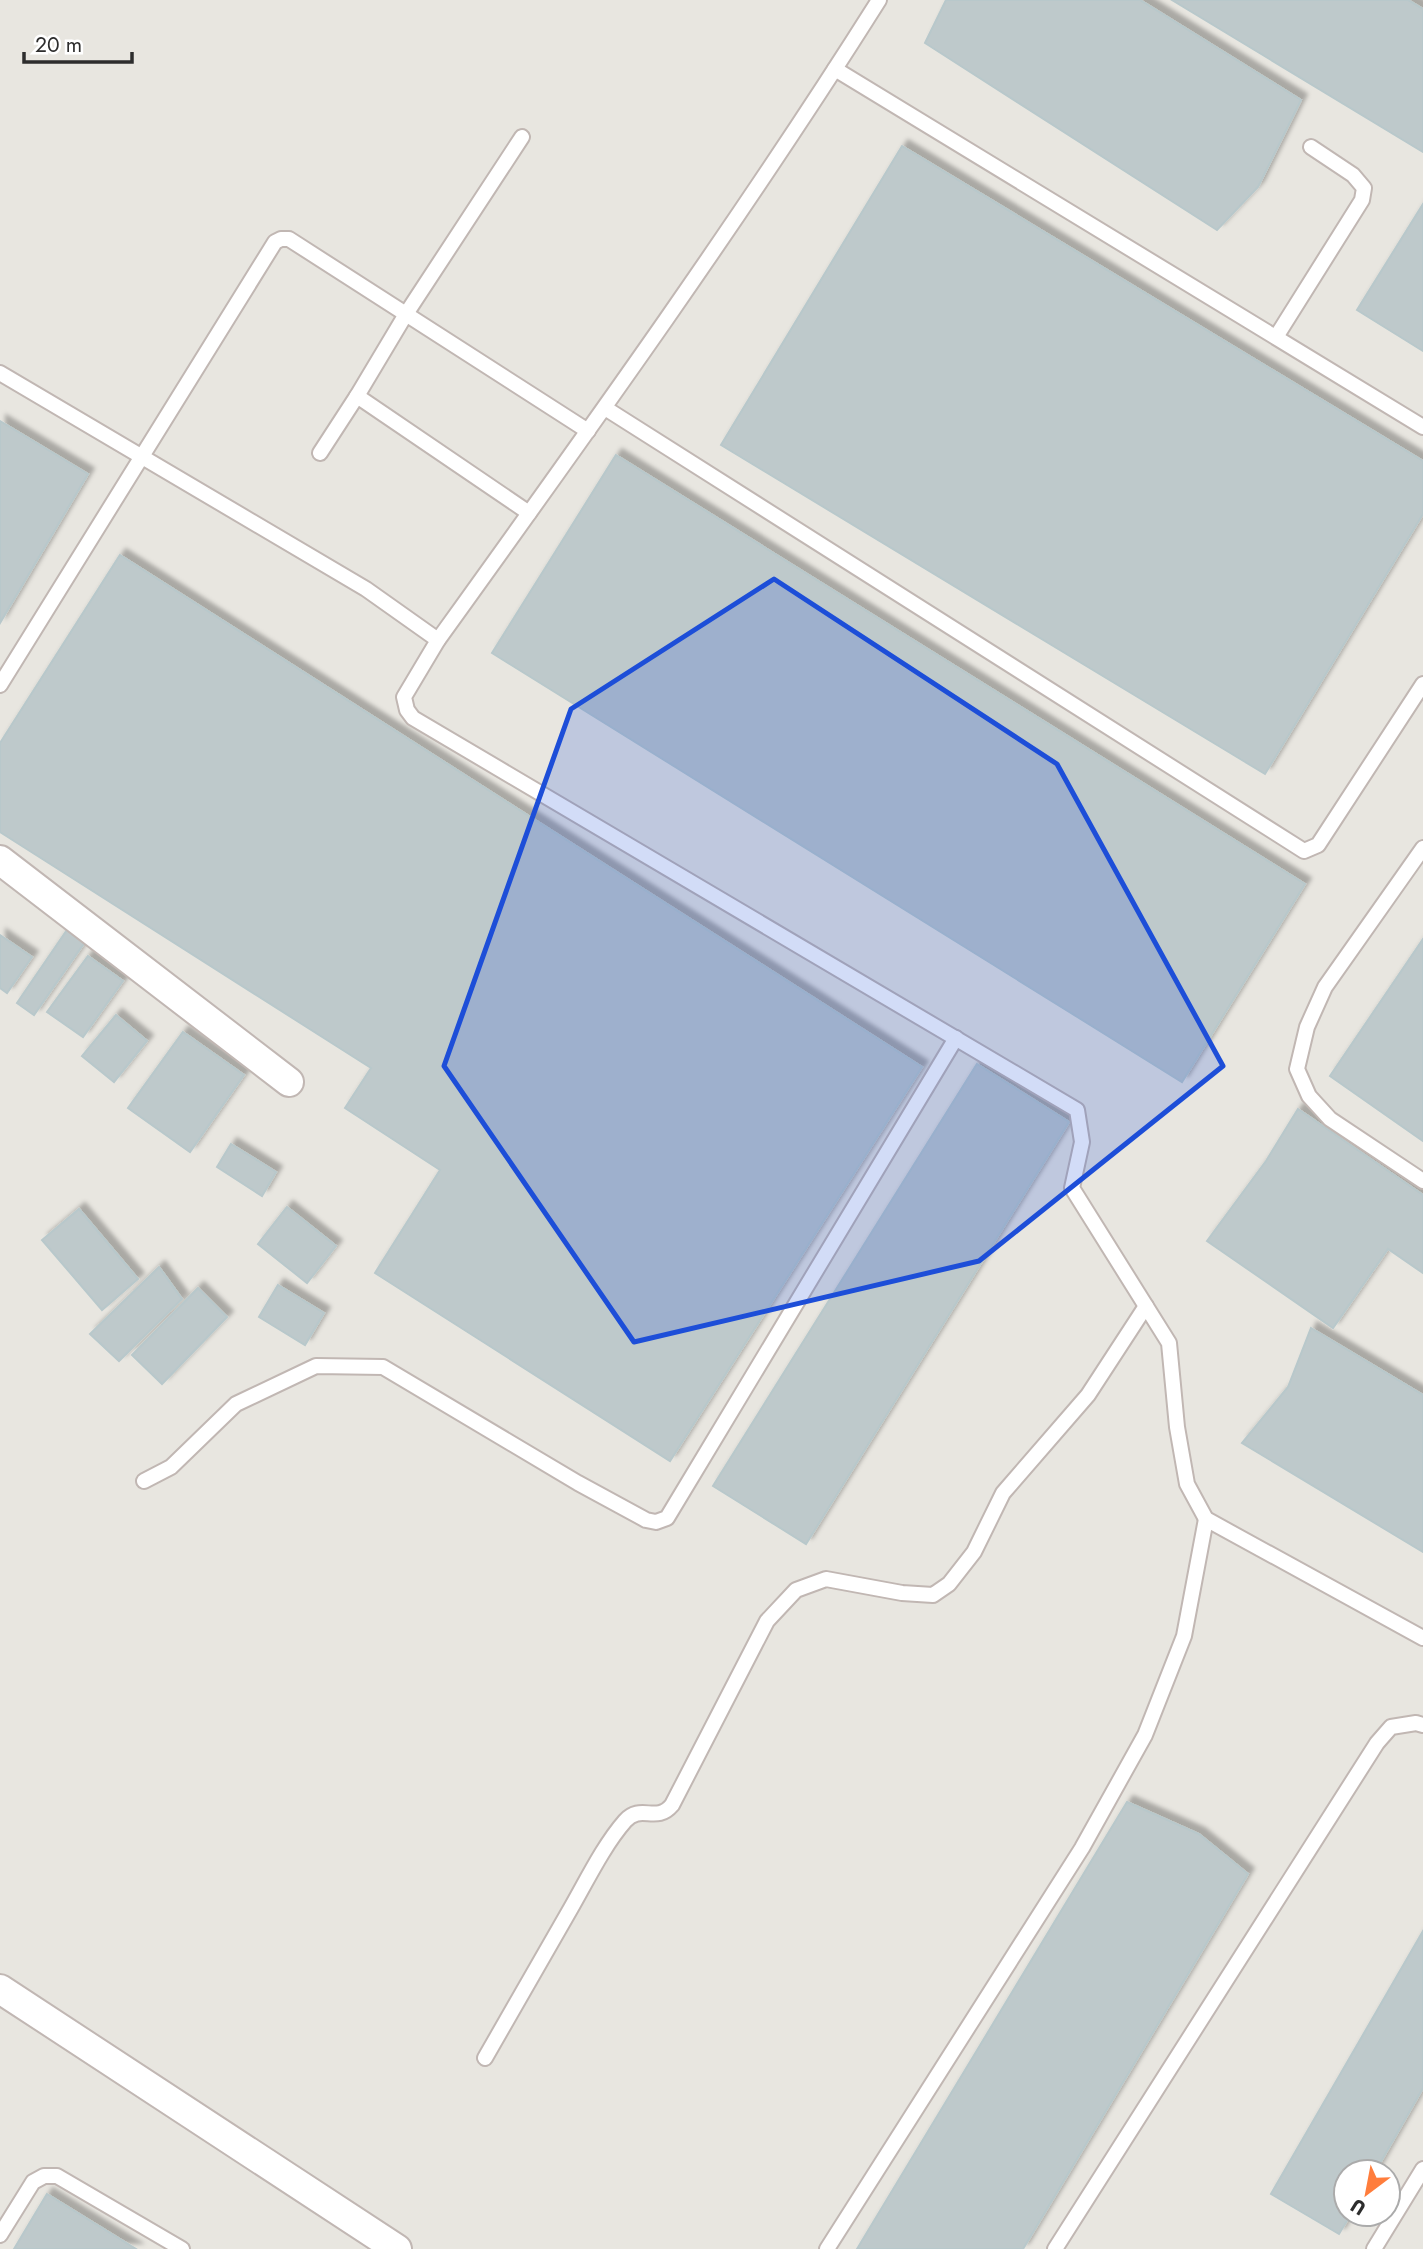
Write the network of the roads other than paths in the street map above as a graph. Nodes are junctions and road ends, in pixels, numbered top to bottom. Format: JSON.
{"nodes":[{"id":1,"x":879,"y":0,"type":"edge"},
{"id":2,"x":835,"y":69,"type":"junction"},
{"id":3,"x":522,"y":137,"type":"dead end"},
{"id":4,"x":1311,"y":147,"type":"dead end"},
{"id":5,"x":405,"y":314,"type":"junction"},
{"id":6,"x":1276,"y":337,"type":"junction"},
{"id":7,"x":0,"y":373,"type":"edge"},
{"id":8,"x":357,"y":396,"type":"junction"},
{"id":9,"x":605,"y":408,"type":"junction"},
{"id":10,"x":1423,"y":427,"type":"edge"},
{"id":11,"x":588,"y":431,"type":"junction"},
{"id":12,"x":320,"y":453,"type":"dead end"},
{"id":13,"x":143,"y":456,"type":"junction"},
{"id":14,"x":529,"y":513,"type":"junction"},
{"id":15,"x":438,"y":640,"type":"junction"},
{"id":16,"x":1423,"y":684,"type":"edge"},
{"id":17,"x":0,"y":685,"type":"edge"},
{"id":18,"x":1423,"y":848,"type":"edge"},
{"id":19,"x":0,"y":860,"type":"edge"},
{"id":20,"x":956,"y":1038,"type":"junction"},
{"id":21,"x":289,"y":1082,"type":"dead end"},
{"id":22,"x":1423,"y":1181,"type":"edge"},
{"id":23,"x":1146,"y":1306,"type":"junction"},
{"id":24,"x":144,"y":1481,"type":"dead end"},
{"id":25,"x":1206,"y":1519,"type":"junction"},
{"id":26,"x":1423,"y":1638,"type":"edge"},
{"id":27,"x":1423,"y":1725,"type":"edge"},
{"id":28,"x":0,"y":1989,"type":"edge"},
{"id":29,"x":485,"y":2058,"type":"dead end"},
{"id":30,"x":1423,"y":2169,"type":"edge"},
{"id":31,"x":0,"y":2235,"type":"edge"},
{"id":32,"x":182,"y":2249,"type":"edge"},
{"id":33,"x":397,"y":2249,"type":"edge"},
{"id":34,"x":827,"y":2249,"type":"edge"},
{"id":35,"x":1055,"y":2249,"type":"edge"},
{"id":36,"x":1374,"y":2249,"type":"edge"}],
"edges":[{"from":1,"to":2,"type":"lane"},
{"from":2,"to":6,"type":"lane"},
{"from":2,"to":9,"type":"lane"},
{"from":3,"to":5,"type":"lane"},
{"from":4,"to":6,"type":"lane"},
{"from":5,"to":8,"type":"lane"},
{"from":5,"to":11,"type":"lane"},
{"from":5,"to":13,"type":"lane"},
{"from":6,"to":10,"type":"lane"},
{"from":7,"to":13,"type":"lane"},
{"from":8,"to":12,"type":"lane"},
{"from":8,"to":14,"type":"lane"},
{"from":9,"to":11,"type":"lane"},
{"from":9,"to":16,"type":"lane"},
{"from":11,"to":14,"type":"lane"},
{"from":13,"to":15,"type":"lane"},
{"from":13,"to":17,"type":"lane"},
{"from":14,"to":15,"type":"lane"},
{"from":15,"to":20,"type":"lane"},
{"from":18,"to":22,"type":"lane"},
{"from":19,"to":21,"type":"street"},
{"from":20,"to":23,"type":"lane"},
{"from":20,"to":24,"type":"lane"},
{"from":23,"to":25,"type":"lane"},
{"from":23,"to":29,"type":"lane"},
{"from":25,"to":26,"type":"lane"},
{"from":25,"to":34,"type":"lane"},
{"from":27,"to":35,"type":"lane"},
{"from":28,"to":33,"type":"street"},
{"from":30,"to":36,"type":"lane"},
{"from":31,"to":32,"type":"lane"}]}
